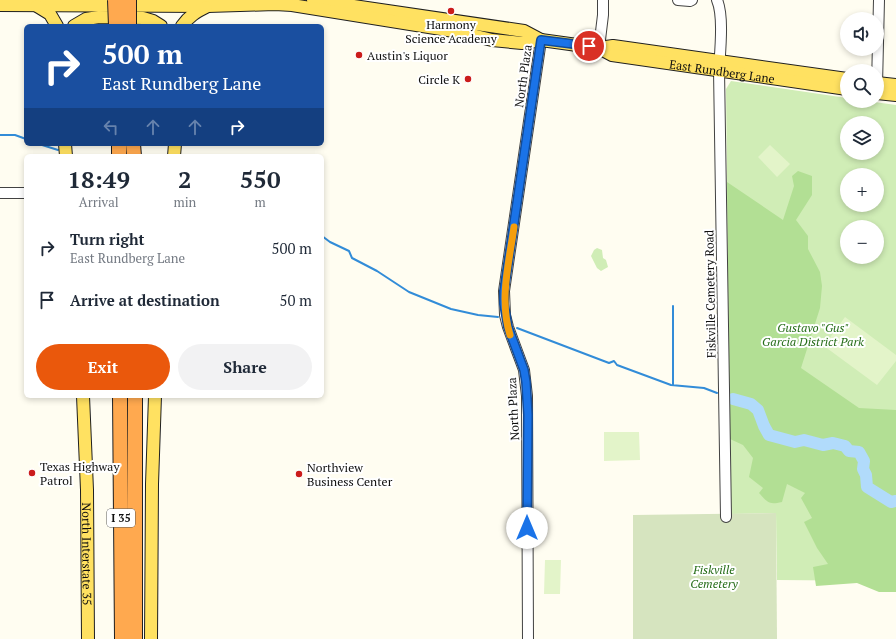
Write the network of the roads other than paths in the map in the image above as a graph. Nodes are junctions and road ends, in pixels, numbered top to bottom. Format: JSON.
{"nodes":[{"id":1,"x":115,"y":0,"type":"edge"},
{"id":2,"x":129,"y":0,"type":"edge"},
{"id":3,"x":313,"y":0,"type":"edge"},
{"id":4,"x":603,"y":0,"type":"edge"},
{"id":5,"x":678,"y":0,"type":"edge"},
{"id":6,"x":692,"y":0,"type":"edge"},
{"id":7,"x":717,"y":0,"type":"edge"},
{"id":8,"x":879,"y":0,"type":"edge"},
{"id":9,"x":284,"y":2,"type":"edge"},
{"id":10,"x":60,"y":3,"type":"edge"},
{"id":11,"x":179,"y":3,"type":"edge"},
{"id":12,"x":0,"y":5,"type":"edge"},
{"id":13,"x":36,"y":6,"type":"junction"},
{"id":14,"x":208,"y":6,"type":"junction"},
{"id":15,"x":58,"y":24,"type":"edge"},
{"id":16,"x":59,"y":24,"type":"edge"},
{"id":17,"x":77,"y":24,"type":"edge"},
{"id":18,"x":116,"y":24,"type":"edge"},
{"id":19,"x":129,"y":24,"type":"edge"},
{"id":20,"x":158,"y":24,"type":"edge"},
{"id":21,"x":179,"y":24,"type":"edge"},
{"id":22,"x":184,"y":24,"type":"edge"},
{"id":23,"x":541,"y":40,"type":"junction"},
{"id":24,"x":599,"y":48,"type":"junction"},
{"id":25,"x":877,"y":64,"type":"edge"},
{"id":26,"x":720,"y":66,"type":"junction"},
{"id":27,"x":840,"y":78,"type":"edge"},
{"id":28,"x":884,"y":84,"type":"edge"},
{"id":29,"x":896,"y":85,"type":"edge"},
{"id":30,"x":840,"y":88,"type":"edge"},
{"id":31,"x":884,"y":94,"type":"edge"},
{"id":32,"x":896,"y":95,"type":"edge"},
{"id":33,"x":0,"y":193,"type":"edge"},
{"id":34,"x":24,"y":193,"type":"edge"},
{"id":35,"x":83,"y":398,"type":"edge"},
{"id":36,"x":120,"y":398,"type":"edge"},
{"id":37,"x":135,"y":398,"type":"edge"},
{"id":38,"x":155,"y":398,"type":"edge"},
{"id":39,"x":135,"y":486,"type":"junction"},
{"id":40,"x":726,"y":517,"type":"dead end"},
{"id":41,"x":88,"y":639,"type":"edge"},
{"id":42,"x":122,"y":639,"type":"edge"},
{"id":43,"x":135,"y":639,"type":"edge"},
{"id":44,"x":144,"y":639,"type":"edge"},
{"id":45,"x":151,"y":639,"type":"edge"},
{"id":46,"x":528,"y":639,"type":"edge"}],
"edges":[{"from":1,"to":18,"type":"highway","bridge":true},
{"from":2,"to":19,"type":"highway","bridge":true},
{"from":3,"to":23,"type":"main road","name":"East Rundberg Lane"},
{"from":4,"to":24,"type":"street"},
{"from":5,"to":6,"type":"street"},
{"from":7,"to":26,"type":"street","name":"Fiskville Cemetery Road"},
{"from":8,"to":25,"type":"street"},
{"from":9,"to":14,"type":"main road","name":"East Rundberg Lane"},
{"from":9,"to":23,"type":"main road","name":"East Rundberg Lane"},
{"from":10,"to":11,"type":"main road","name":"East Rundberg Lane"},
{"from":10,"to":13,"type":"main road","name":"East Rundberg Lane"},
{"from":10,"to":16,"type":"main road"},
{"from":11,"to":14,"type":"main road","name":"East Rundberg Lane"},
{"from":11,"to":21,"type":"main road"},
{"from":12,"to":13,"type":"main road","name":"East Rundberg Lane"},
{"from":13,"to":15,"type":"main road"},
{"from":14,"to":22,"type":"main road"},
{"from":17,"to":20,"type":"main road"},
{"from":23,"to":24,"type":"main road","name":"East Rundberg Lane"},
{"from":23,"to":46,"type":"street","name":"North Plaza"},
{"from":24,"to":26,"type":"main road","name":"East Rundberg Lane"},
{"from":26,"to":27,"type":"main road","name":"East Rundberg Lane"},
{"from":26,"to":30,"type":"main road","name":"East Rundberg Lane"},
{"from":26,"to":40,"type":"street","name":"Fiskville Cemetery Road"},
{"from":28,"to":29,"type":"main road"},
{"from":31,"to":32,"type":"main road"},
{"from":33,"to":34,"type":"street"},
{"from":35,"to":41,"type":"main road","name":"North Interstate 35"},
{"from":36,"to":42,"type":"highway","number":"I 35"},
{"from":37,"to":39,"type":"highway","number":"I 35"},
{"from":38,"to":45,"type":"main road"},
{"from":39,"to":43,"type":"highway","number":"I 35"},
{"from":39,"to":44,"type":"highway"}]}
